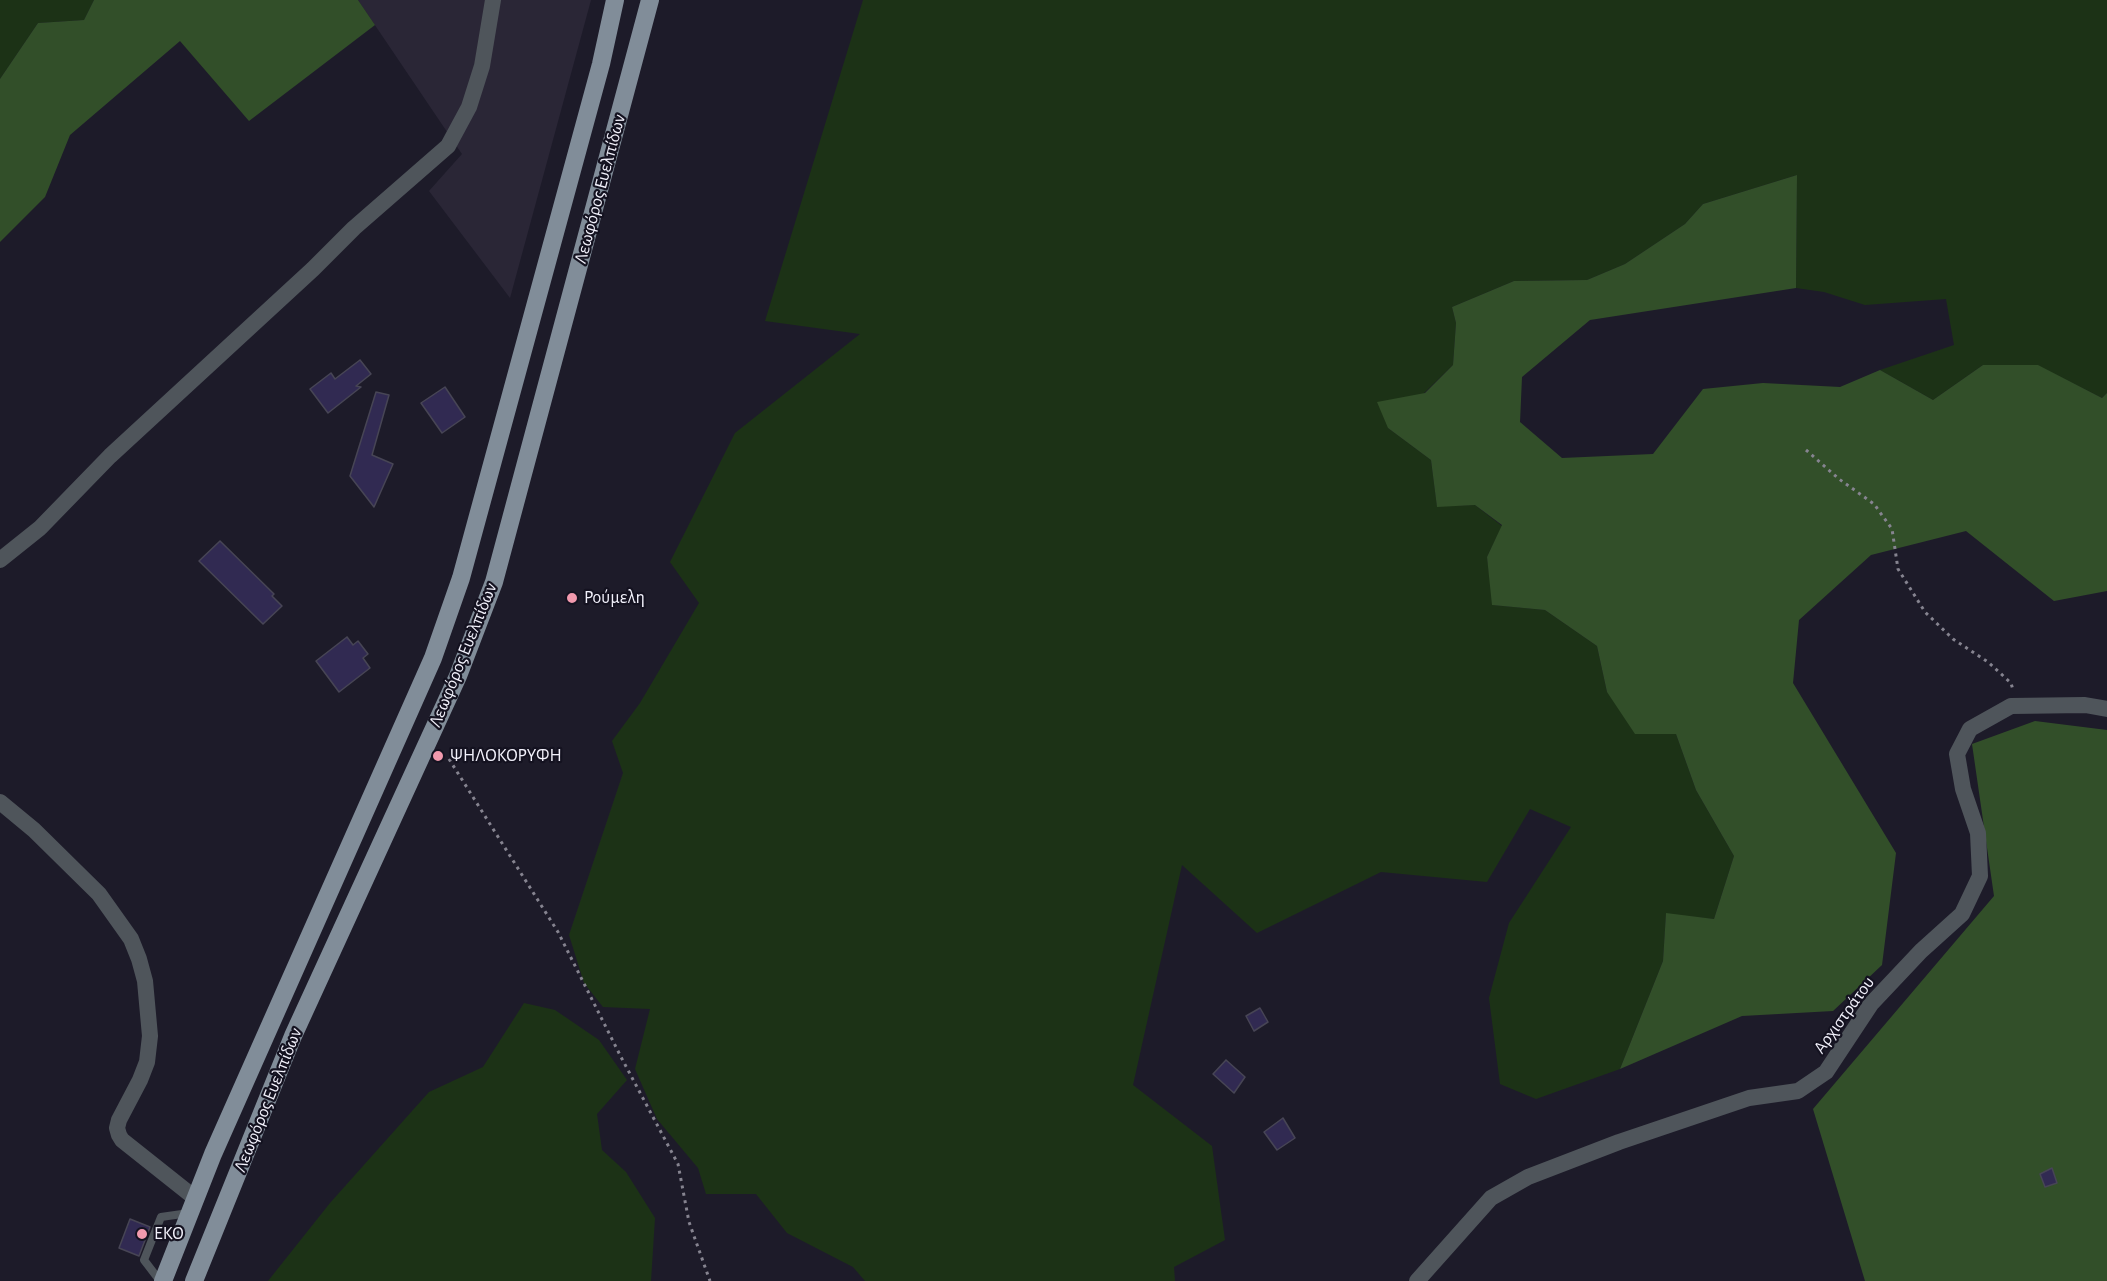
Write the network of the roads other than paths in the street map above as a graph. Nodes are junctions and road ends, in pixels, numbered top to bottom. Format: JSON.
{"nodes":[{"id":1,"x":493,"y":0,"type":"edge"},
{"id":2,"x":615,"y":0,"type":"edge"},
{"id":3,"x":650,"y":0,"type":"edge"},
{"id":4,"x":0,"y":560,"type":"edge"},
{"id":5,"x":2107,"y":709,"type":"edge"},
{"id":6,"x":0,"y":802,"type":"edge"},
{"id":7,"x":192,"y":1205,"type":"junction"},
{"id":8,"x":161,"y":1281,"type":"edge"},
{"id":9,"x":194,"y":1281,"type":"edge"},
{"id":10,"x":1417,"y":1281,"type":"edge"}],
"edges":[{"from":1,"to":4,"type":"street"},
{"from":2,"to":7,"type":"main road","name":"Λεωφόρος Ευελπίδων"},
{"from":3,"to":9,"type":"main road","name":"Λεωφόρος Ευελπίδων"},
{"from":5,"to":10,"type":"street","name":"Αρχιστράτου"},
{"from":6,"to":7,"type":"street"},
{"from":7,"to":8,"type":"main road","name":"Λεωφόρος Ευελπίδων"},
{"from":7,"to":8,"type":"lane"}]}
